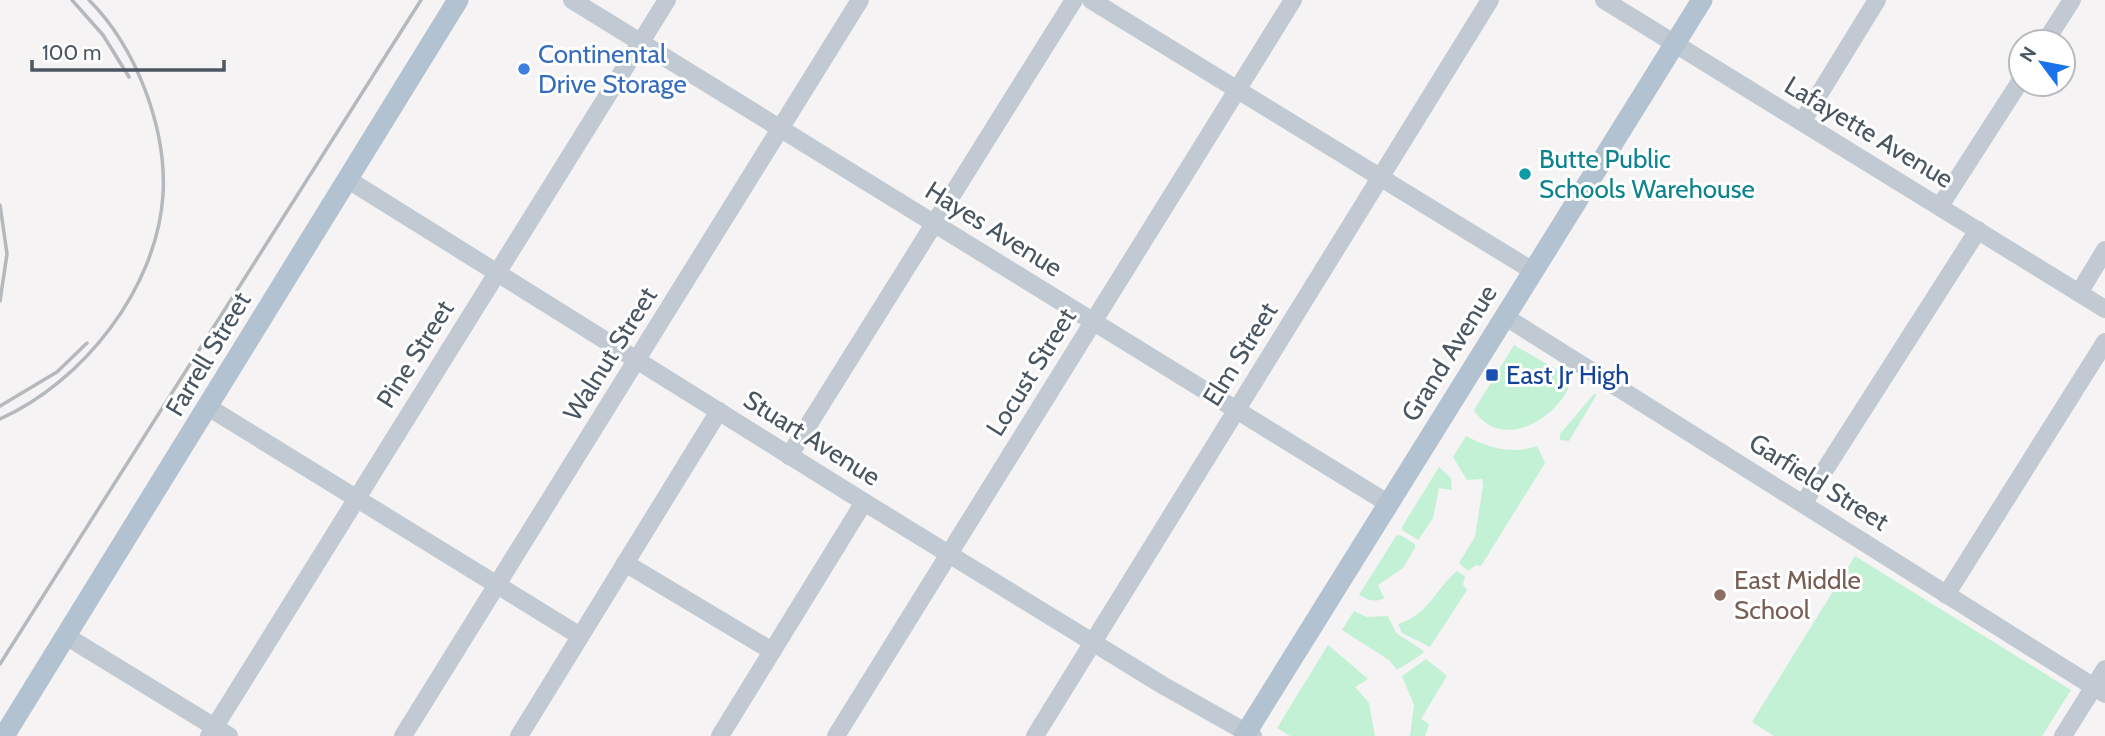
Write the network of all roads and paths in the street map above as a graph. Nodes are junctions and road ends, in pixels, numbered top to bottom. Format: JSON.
{"nodes":[{"id":1,"x":458,"y":0,"type":"edge"},
{"id":2,"x":572,"y":0,"type":"edge"},
{"id":3,"x":667,"y":0,"type":"edge"},
{"id":4,"x":860,"y":0,"type":"edge"},
{"id":5,"x":1074,"y":0,"type":"edge"},
{"id":6,"x":1091,"y":0,"type":"edge"},
{"id":7,"x":1293,"y":0,"type":"edge"},
{"id":8,"x":1490,"y":0,"type":"edge"},
{"id":9,"x":1604,"y":0,"type":"edge"},
{"id":10,"x":1702,"y":0,"type":"edge"},
{"id":11,"x":1877,"y":0,"type":"edge"},
{"id":12,"x":2072,"y":0,"type":"edge"},
{"id":13,"x":2054,"y":28,"type":"edge"},
{"id":14,"x":641,"y":42,"type":"junction"},
{"id":15,"x":1674,"y":44,"type":"junction"},
{"id":16,"x":1237,"y":89,"type":"junction"},
{"id":17,"x":2009,"y":98,"type":"edge"},
{"id":18,"x":1802,"y":122,"type":"junction"},
{"id":19,"x":781,"y":128,"type":"junction"},
{"id":20,"x":1380,"y":177,"type":"junction"},
{"id":21,"x":346,"y":179,"type":"junction"},
{"id":22,"x":1940,"y":206,"type":"junction"},
{"id":23,"x":934,"y":223,"type":"junction"},
{"id":24,"x":1978,"y":230,"type":"junction"},
{"id":25,"x":2105,"y":250,"type":"edge"},
{"id":26,"x":1533,"y":271,"type":"junction"},
{"id":27,"x":496,"y":273,"type":"junction"},
{"id":28,"x":2079,"y":293,"type":"junction"},
{"id":29,"x":2105,"y":309,"type":"edge"},
{"id":30,"x":1504,"y":316,"type":"junction"},
{"id":31,"x":1093,"y":321,"type":"junction"},
{"id":32,"x":2105,"y":342,"type":"edge"},
{"id":33,"x":637,"y":360,"type":"junction"},
{"id":34,"x":208,"y":407,"type":"junction"},
{"id":35,"x":1237,"y":410,"type":"junction"},
{"id":36,"x":719,"y":411,"type":"junction"},
{"id":37,"x":789,"y":456,"type":"junction"},
{"id":38,"x":357,"y":499,"type":"junction"},
{"id":39,"x":864,"y":502,"type":"junction"},
{"id":40,"x":1389,"y":503,"type":"junction"},
{"id":41,"x":1803,"y":504,"type":"junction"},
{"id":42,"x":949,"y":554,"type":"junction"},
{"id":43,"x":625,"y":563,"type":"junction"},
{"id":44,"x":497,"y":585,"type":"junction"},
{"id":45,"x":1946,"y":595,"type":"junction"},
{"id":46,"x":66,"y":635,"type":"junction"},
{"id":47,"x":580,"y":636,"type":"junction"},
{"id":48,"x":1093,"y":642,"type":"junction"},
{"id":49,"x":772,"y":651,"type":"junction"},
{"id":50,"x":2105,"y":669,"type":"edge"},
{"id":51,"x":2099,"y":690,"type":"edge"},
{"id":52,"x":218,"y":733,"type":"edge"},
{"id":53,"x":729,"y":733,"type":"edge"},
{"id":54,"x":1248,"y":735,"type":"edge"},
{"id":55,"x":4,"y":736,"type":"edge"},
{"id":56,"x":403,"y":736,"type":"edge"},
{"id":57,"x":519,"y":736,"type":"edge"},
{"id":58,"x":836,"y":736,"type":"edge"},
{"id":59,"x":1035,"y":736,"type":"edge"},
{"id":60,"x":2063,"y":736,"type":"edge"}],
"edges":[{"from":1,"to":21,"type":"main road","name":"Farrell Street"},
{"from":2,"to":14,"type":"street","name":"Hayes Avenue"},
{"from":3,"to":14,"type":"street","name":"Pine Street"},
{"from":4,"to":19,"type":"street","name":"Walnut Street"},
{"from":5,"to":23,"type":"street"},
{"from":6,"to":16,"type":"street"},
{"from":7,"to":16,"type":"street","name":"Locust Street"},
{"from":8,"to":20,"type":"street","name":"Elm Street"},
{"from":9,"to":15,"type":"street","name":"Lafayette Avenue"},
{"from":10,"to":15,"type":"main road","name":"Grand Avenue"},
{"from":11,"to":18,"type":"street"},
{"from":12,"to":13,"type":"street"},
{"from":14,"to":19,"type":"street","name":"Hayes Avenue"},
{"from":14,"to":27,"type":"street","name":"Pine Street"},
{"from":15,"to":18,"type":"street","name":"Lafayette Avenue"},
{"from":15,"to":26,"type":"main road","name":"Grand Avenue"},
{"from":16,"to":20,"type":"street"},
{"from":16,"to":31,"type":"street","name":"Locust Street"},
{"from":17,"to":22,"type":"street"},
{"from":18,"to":22,"type":"street","name":"Lafayette Avenue"},
{"from":19,"to":23,"type":"street","name":"Hayes Avenue"},
{"from":19,"to":33,"type":"street","name":"Walnut Street"},
{"from":20,"to":26,"type":"street"},
{"from":20,"to":35,"type":"street","name":"Elm Street"},
{"from":21,"to":27,"type":"street","name":"Stuart Avenue"},
{"from":21,"to":34,"type":"main road","name":"Farrell Street"},
{"from":22,"to":24,"type":"street","name":"Lafayette Avenue"},
{"from":23,"to":31,"type":"street","name":"Hayes Avenue"},
{"from":23,"to":37,"type":"street"},
{"from":24,"to":28,"type":"street","name":"Lafayette Avenue"},
{"from":24,"to":41,"type":"street"},
{"from":25,"to":28,"type":"street"},
{"from":26,"to":30,"type":"main road","name":"Grand Avenue"},
{"from":27,"to":33,"type":"street","name":"Stuart Avenue"},
{"from":27,"to":38,"type":"street","name":"Pine Street"},
{"from":28,"to":29,"type":"street","name":"Lafayette Avenue"},
{"from":30,"to":40,"type":"main road","name":"Grand Avenue"},
{"from":30,"to":41,"type":"street","name":"Garfield Street"},
{"from":31,"to":35,"type":"street","name":"Hayes Avenue"},
{"from":31,"to":42,"type":"street","name":"Locust Street"},
{"from":32,"to":45,"type":"street"},
{"from":33,"to":36,"type":"street","name":"Stuart Avenue"},
{"from":33,"to":44,"type":"street","name":"Walnut Street"},
{"from":34,"to":38,"type":"street"},
{"from":34,"to":46,"type":"main road","name":"Farrell Street"},
{"from":35,"to":40,"type":"street","name":"Hayes Avenue"},
{"from":35,"to":48,"type":"street","name":"Elm Street"},
{"from":36,"to":37,"type":"street","name":"Stuart Avenue"},
{"from":36,"to":43,"type":"street"},
{"from":37,"to":39,"type":"street","name":"Stuart Avenue"},
{"from":38,"to":44,"type":"street"},
{"from":38,"to":52,"type":"street","name":"Pine Street"},
{"from":39,"to":42,"type":"street","name":"Stuart Avenue"},
{"from":39,"to":49,"type":"street"},
{"from":40,"to":54,"type":"main road","name":"Grand Avenue"},
{"from":41,"to":45,"type":"street","name":"Garfield Street"},
{"from":42,"to":48,"type":"street","name":"Stuart Avenue"},
{"from":42,"to":58,"type":"street","name":"Locust Street"},
{"from":43,"to":47,"type":"street"},
{"from":43,"to":49,"type":"street"},
{"from":44,"to":47,"type":"street"},
{"from":44,"to":56,"type":"street","name":"Walnut Street"},
{"from":45,"to":51,"type":"street","name":"Garfield Street"},
{"from":46,"to":52,"type":"street"},
{"from":46,"to":55,"type":"main road","name":"Farrell Street"},
{"from":47,"to":57,"type":"street"},
{"from":48,"to":54,"type":"street","name":"Stuart Avenue"},
{"from":48,"to":59,"type":"street","name":"Elm Street"},
{"from":49,"to":53,"type":"street"},
{"from":50,"to":51,"type":"street"},
{"from":51,"to":60,"type":"street"}]}
